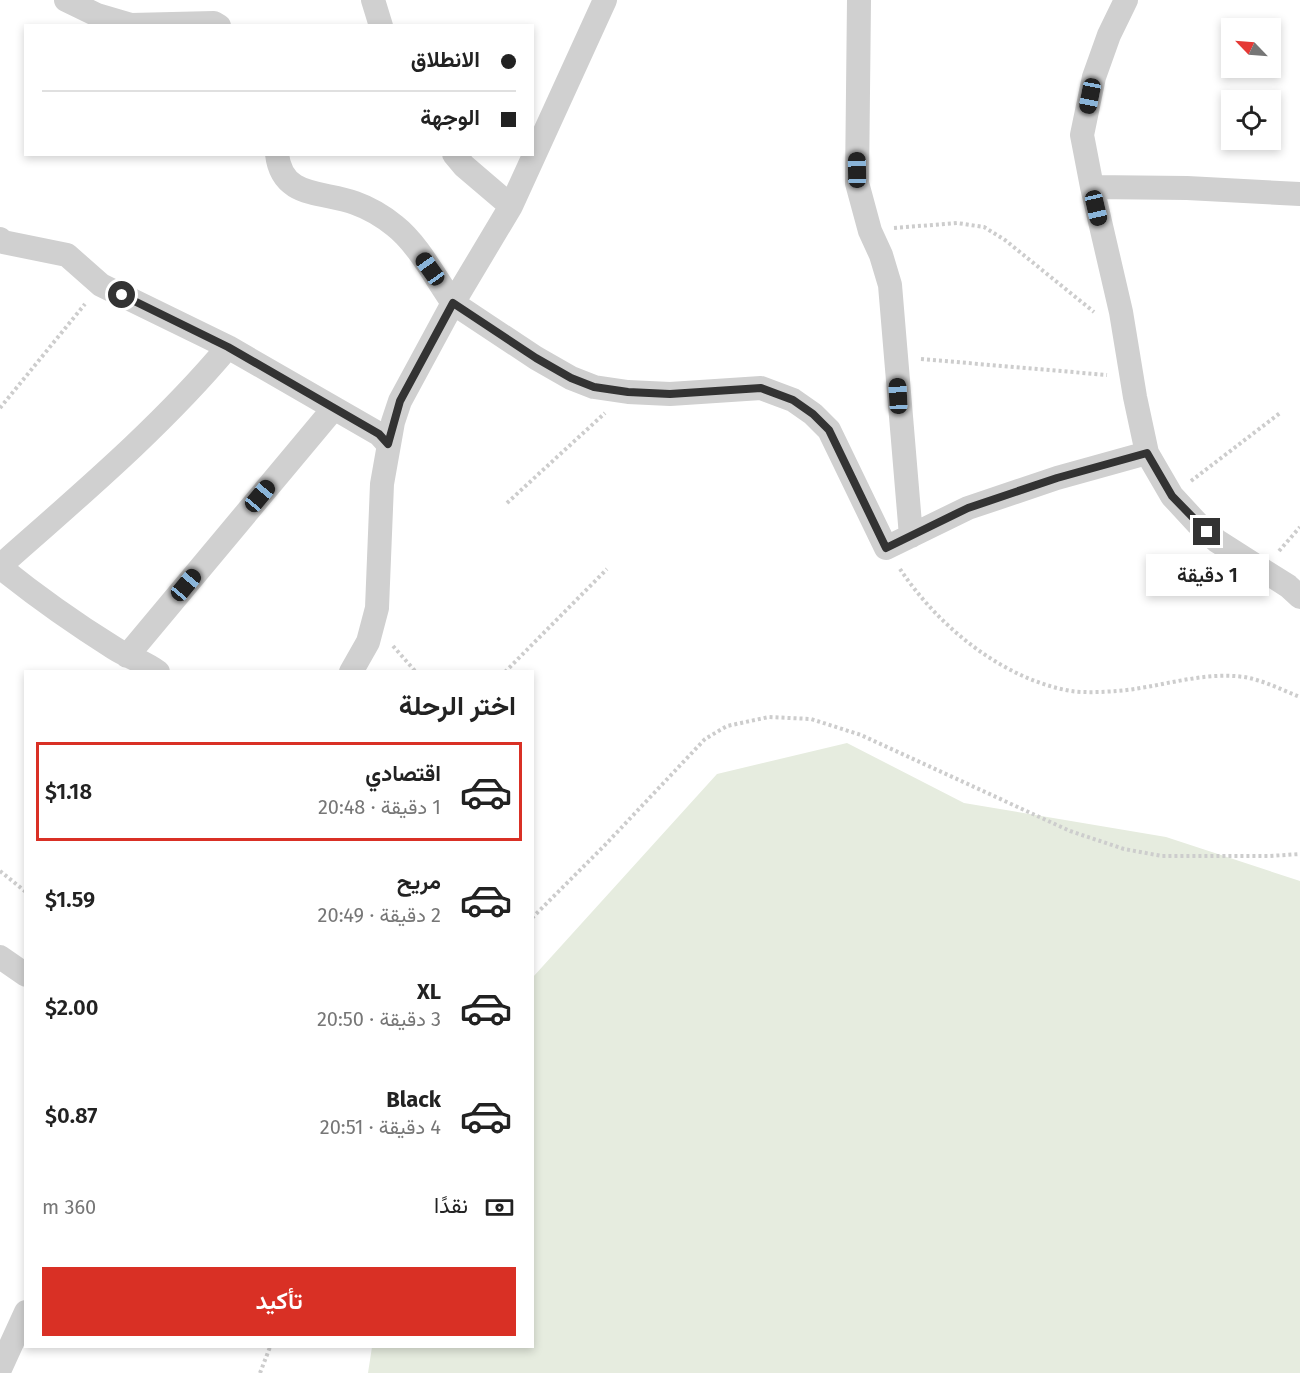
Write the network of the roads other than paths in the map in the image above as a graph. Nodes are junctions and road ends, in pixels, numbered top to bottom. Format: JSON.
{"nodes":[{"id":1,"x":66,"y":0,"type":"edge"},
{"id":2,"x":373,"y":0,"type":"edge"},
{"id":3,"x":605,"y":0,"type":"edge"},
{"id":4,"x":859,"y":0,"type":"edge"},
{"id":5,"x":1126,"y":0,"type":"edge"},
{"id":6,"x":128,"y":24,"type":"edge"},
{"id":7,"x":172,"y":24,"type":"edge"},
{"id":8,"x":216,"y":24,"type":"edge"},
{"id":9,"x":380,"y":24,"type":"edge"},
{"id":10,"x":277,"y":156,"type":"edge"},
{"id":11,"x":456,"y":156,"type":"edge"},
{"id":12,"x":534,"y":156,"type":"edge"},
{"id":13,"x":534,"y":156,"type":"edge"},
{"id":14,"x":1092,"y":187,"type":"junction"},
{"id":15,"x":1300,"y":194,"type":"edge"},
{"id":16,"x":511,"y":206,"type":"junction"},
{"id":17,"x":0,"y":239,"type":"edge"},
{"id":18,"x":453,"y":303,"type":"junction"},
{"id":19,"x":228,"y":347,"type":"junction"},
{"id":20,"x":334,"y":408,"type":"junction"},
{"id":21,"x":388,"y":444,"type":"junction"},
{"id":22,"x":1147,"y":453,"type":"junction"},
{"id":23,"x":911,"y":536,"type":"junction"},
{"id":24,"x":0,"y":567,"type":"edge"},
{"id":25,"x":1300,"y":597,"type":"edge"},
{"id":26,"x":127,"y":656,"type":"junction"},
{"id":27,"x":154,"y":670,"type":"edge"},
{"id":28,"x":352,"y":670,"type":"edge"},
{"id":29,"x":0,"y":957,"type":"edge"},
{"id":30,"x":24,"y":974,"type":"edge"},
{"id":31,"x":24,"y":1316,"type":"edge"},
{"id":32,"x":0,"y":1369,"type":"edge"}],
"edges":[{"from":1,"to":6,"type":"street"},
{"from":2,"to":9,"type":"street"},
{"from":3,"to":13,"type":"street"},
{"from":4,"to":23,"type":"street"},
{"from":5,"to":14,"type":"street"},
{"from":7,"to":8,"type":"street"},
{"from":10,"to":18,"type":"street"},
{"from":11,"to":16,"type":"street"},
{"from":12,"to":16,"type":"street"},
{"from":14,"to":15,"type":"street"},
{"from":14,"to":22,"type":"street"},
{"from":16,"to":18,"type":"street"},
{"from":17,"to":19,"type":"street"},
{"from":18,"to":21,"type":"street"},
{"from":18,"to":23,"type":"street"},
{"from":19,"to":20,"type":"street"},
{"from":19,"to":24,"type":"street"},
{"from":20,"to":21,"type":"street"},
{"from":20,"to":26,"type":"street"},
{"from":21,"to":28,"type":"street"},
{"from":22,"to":23,"type":"street"},
{"from":22,"to":25,"type":"street"},
{"from":24,"to":26,"type":"street"},
{"from":26,"to":27,"type":"street"},
{"from":29,"to":30,"type":"street"},
{"from":31,"to":32,"type":"street"}]}
